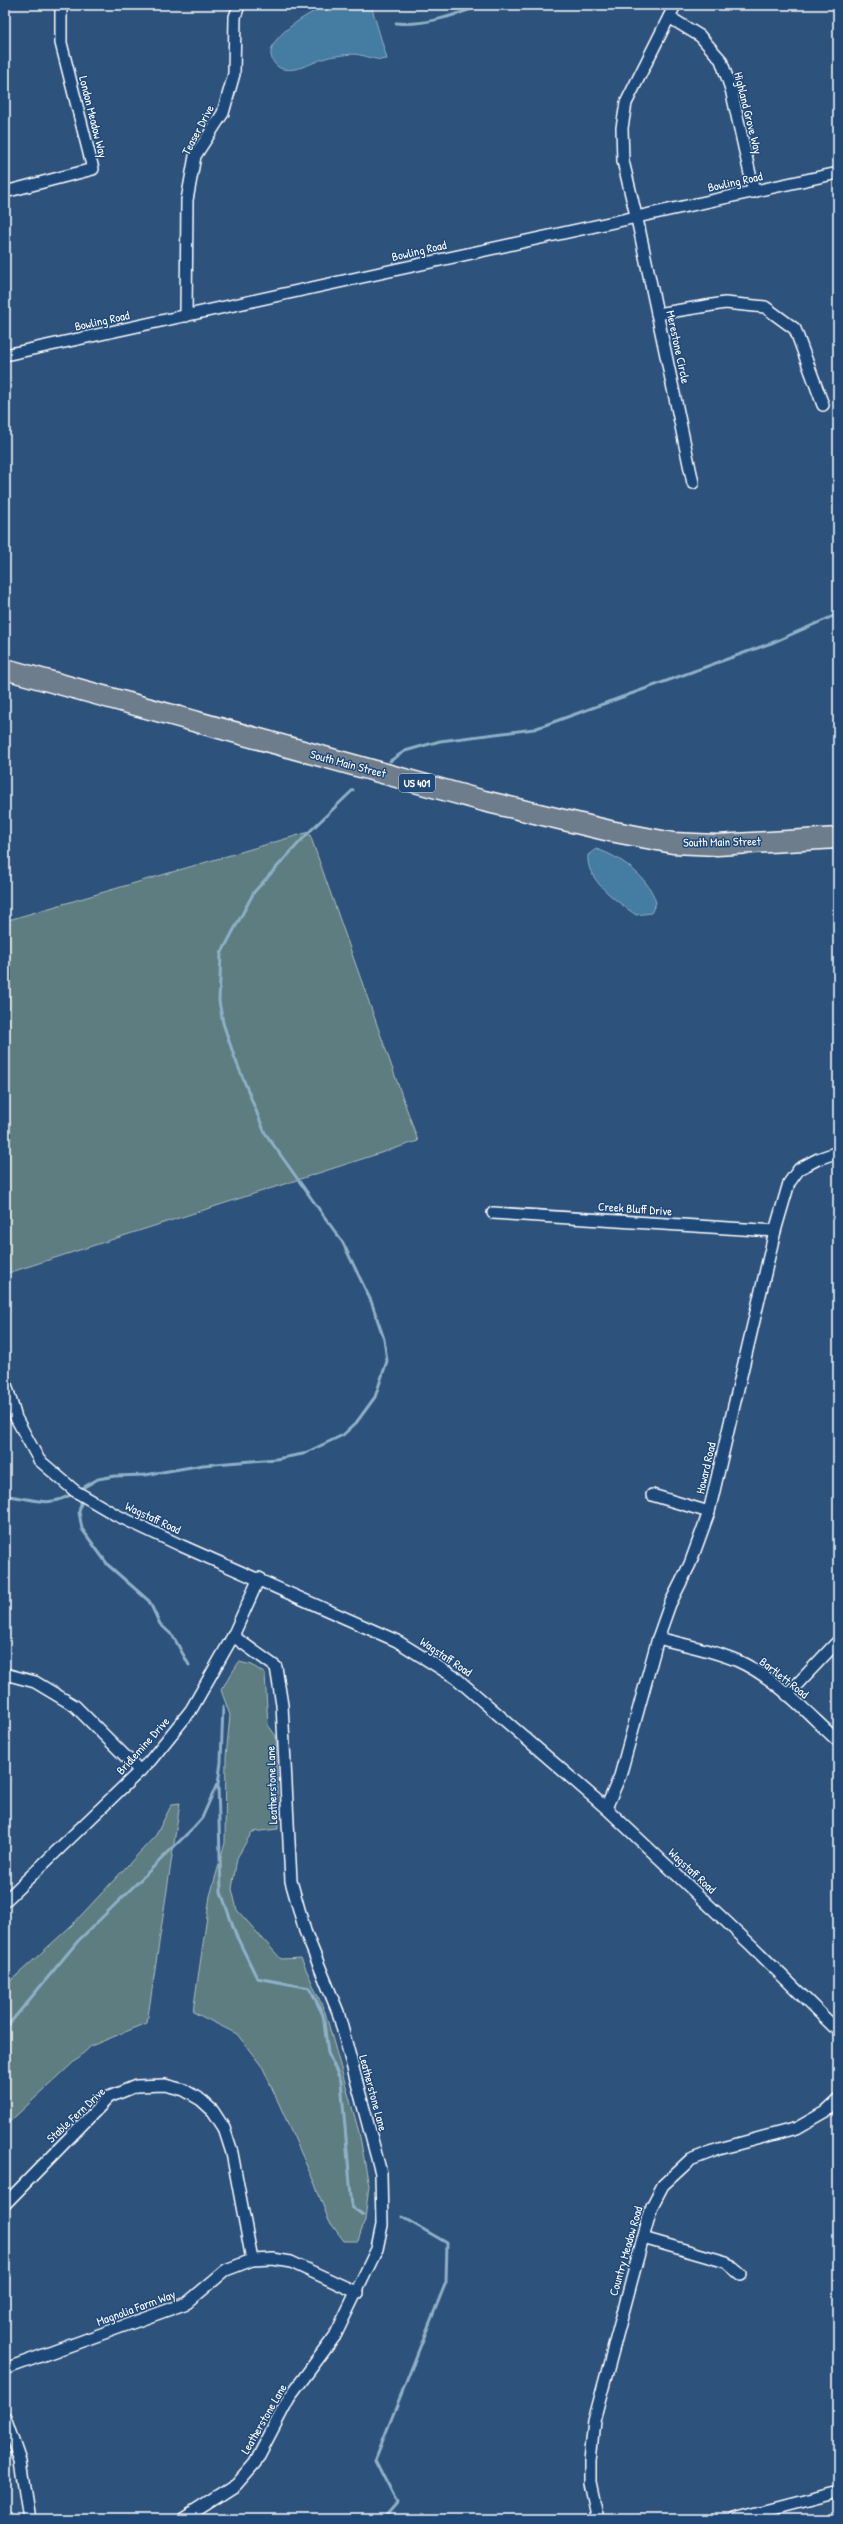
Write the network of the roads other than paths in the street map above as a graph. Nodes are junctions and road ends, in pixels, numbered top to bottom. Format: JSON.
{"nodes":[{"id":1,"x":61,"y":5,"type":"edge"},
{"id":2,"x":239,"y":5,"type":"edge"},
{"id":3,"x":675,"y":5,"type":"edge"},
{"id":4,"x":669,"y":17,"type":"junction"},
{"id":5,"x":838,"y":173,"type":"edge"},
{"id":6,"x":5,"y":192,"type":"edge"},
{"id":7,"x":754,"y":192,"type":"junction"},
{"id":8,"x":636,"y":216,"type":"junction"},
{"id":9,"x":657,"y":314,"type":"junction"},
{"id":10,"x":186,"y":316,"type":"junction"},
{"id":11,"x":5,"y":355,"type":"edge"},
{"id":12,"x":823,"y":405,"type":"dead end"},
{"id":13,"x":693,"y":483,"type":"dead end"},
{"id":14,"x":5,"y":669,"type":"edge"},
{"id":15,"x":838,"y":838,"type":"edge"},
{"id":16,"x":838,"y":1152,"type":"edge"},
{"id":17,"x":493,"y":1214,"type":"dead end"},
{"id":18,"x":774,"y":1231,"type":"junction"},
{"id":19,"x":6,"y":1386,"type":"edge"},
{"id":20,"x":652,"y":1495,"type":"dead end"},
{"id":21,"x":709,"y":1512,"type":"junction"},
{"id":22,"x":259,"y":1578,"type":"junction"},
{"id":23,"x":233,"y":1636,"type":"junction"},
{"id":24,"x":658,"y":1638,"type":"junction"},
{"id":25,"x":838,"y":1641,"type":"edge"},
{"id":26,"x":5,"y":1674,"type":"edge"},
{"id":27,"x":787,"y":1695,"type":"junction"},
{"id":28,"x":838,"y":1741,"type":"edge"},
{"id":29,"x":140,"y":1771,"type":"junction"},
{"id":30,"x":606,"y":1808,"type":"junction"},
{"id":31,"x":5,"y":1901,"type":"edge"},
{"id":32,"x":838,"y":2031,"type":"edge"},
{"id":33,"x":838,"y":2100,"type":"edge"},
{"id":34,"x":5,"y":2204,"type":"edge"},
{"id":35,"x":642,"y":2238,"type":"junction"},
{"id":36,"x":252,"y":2260,"type":"junction"},
{"id":37,"x":741,"y":2275,"type":"dead end"},
{"id":38,"x":358,"y":2293,"type":"junction"},
{"id":39,"x":5,"y":2369,"type":"edge"},
{"id":40,"x":5,"y":2418,"type":"edge"},
{"id":41,"x":838,"y":2492,"type":"edge"},
{"id":42,"x":29,"y":2519,"type":"edge"},
{"id":43,"x":183,"y":2519,"type":"edge"},
{"id":44,"x":598,"y":2519,"type":"edge"},
{"id":45,"x":734,"y":2519,"type":"edge"}],
"edges":[{"from":1,"to":6,"type":"street","name":"London Meadow Way"},
{"from":2,"to":10,"type":"street","name":"Teaser Drive"},
{"from":3,"to":4,"type":"street","name":"Merestone Circle"},
{"from":4,"to":7,"type":"street","name":"Highland Grove Way"},
{"from":4,"to":8,"type":"street","name":"Merestone Circle"},
{"from":5,"to":7,"type":"street","name":"Bowling Road"},
{"from":7,"to":8,"type":"street","name":"Bowling Road"},
{"from":8,"to":9,"type":"street","name":"Merestone Circle"},
{"from":8,"to":10,"type":"street","name":"Bowling Road"},
{"from":9,"to":12,"type":"street"},
{"from":9,"to":13,"type":"street","name":"Merestone Circle"},
{"from":10,"to":11,"type":"street","name":"Bowling Road"},
{"from":14,"to":15,"type":"highway","name":"South Main Street","number":"US 401"},
{"from":16,"to":18,"type":"street","name":"Howard Road"},
{"from":17,"to":18,"type":"street","name":"Creek Bluff Drive"},
{"from":18,"to":21,"type":"street","name":"Howard Road"},
{"from":19,"to":22,"type":"street","name":"Wagstaff Road"},
{"from":20,"to":21,"type":"street"},
{"from":21,"to":24,"type":"street","name":"Howard Road"},
{"from":22,"to":23,"type":"street","name":"Bridlemine Drive"},
{"from":22,"to":30,"type":"street","name":"Wagstaff Road"},
{"from":23,"to":29,"type":"street","name":"Bridlemine Drive"},
{"from":23,"to":38,"type":"street","name":"Leatherstone Lane"},
{"from":24,"to":27,"type":"street","name":"Bartlett Road"},
{"from":24,"to":30,"type":"street","name":"Howard Road"},
{"from":25,"to":27,"type":"street"},
{"from":26,"to":29,"type":"street"},
{"from":27,"to":28,"type":"street","name":"Bartlett Road"},
{"from":29,"to":31,"type":"street","name":"Bridlemine Drive"},
{"from":30,"to":32,"type":"street","name":"Wagstaff Road"},
{"from":33,"to":35,"type":"street","name":"Country Meadow Road"},
{"from":34,"to":36,"type":"street","name":"Stable Fern Drive"},
{"from":35,"to":37,"type":"street"},
{"from":35,"to":44,"type":"street","name":"Country Meadow Road"},
{"from":36,"to":38,"type":"street","name":"Magnolia Farm Way"},
{"from":36,"to":39,"type":"street","name":"Magnolia Farm Way"},
{"from":38,"to":43,"type":"street","name":"Leatherstone Lane"},
{"from":40,"to":42,"type":"street"},
{"from":41,"to":45,"type":"street"}]}
